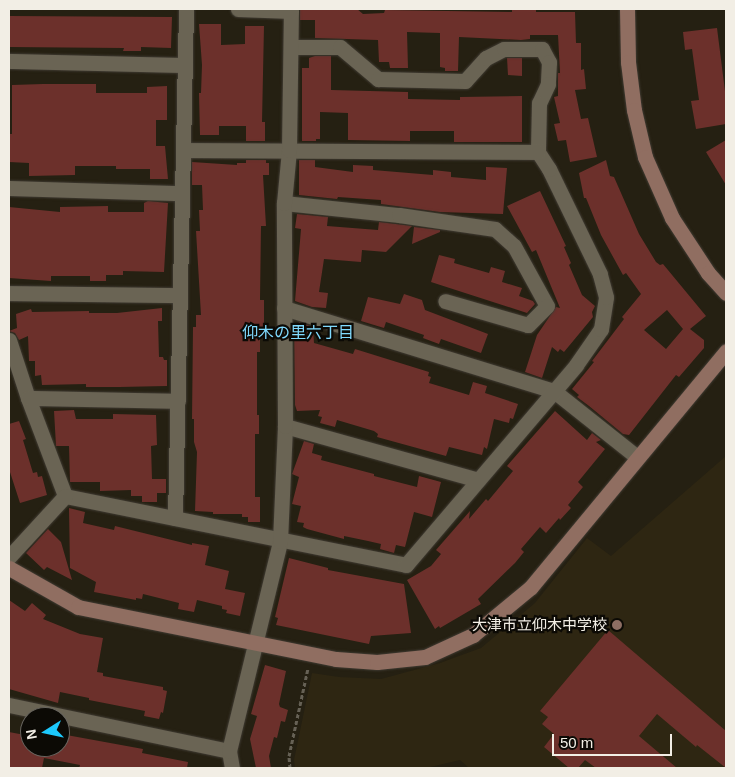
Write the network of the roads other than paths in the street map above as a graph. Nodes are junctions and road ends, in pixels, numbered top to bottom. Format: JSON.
{"nodes":[{"id":1,"x":186,"y":9,"type":"edge"},
{"id":2,"x":238,"y":9,"type":"edge"},
{"id":3,"x":627,"y":9,"type":"edge"},
{"id":4,"x":291,"y":47,"type":"junction"},
{"id":5,"x":9,"y":61,"type":"edge"},
{"id":6,"x":185,"y":65,"type":"junction"},
{"id":7,"x":183,"y":150,"type":"junction"},
{"id":8,"x":289,"y":150,"type":"junction"},
{"id":9,"x":538,"y":152,"type":"junction"},
{"id":10,"x":9,"y":188,"type":"edge"},
{"id":11,"x":182,"y":193,"type":"junction"},
{"id":12,"x":284,"y":203,"type":"junction"},
{"id":13,"x":9,"y":293,"type":"edge"},
{"id":14,"x":726,"y":294,"type":"edge"},
{"id":15,"x":180,"y":295,"type":"junction"},
{"id":16,"x":445,"y":301,"type":"dead end"},
{"id":17,"x":284,"y":308,"type":"junction"},
{"id":18,"x":9,"y":340,"type":"edge"},
{"id":19,"x":726,"y":351,"type":"edge"},
{"id":20,"x":554,"y":391,"type":"junction"},
{"id":21,"x":28,"y":398,"type":"junction"},
{"id":22,"x":178,"y":401,"type":"junction"},
{"id":23,"x":285,"y":426,"type":"junction"},
{"id":24,"x":637,"y":457,"type":"junction"},
{"id":25,"x":478,"y":480,"type":"junction"},
{"id":26,"x":65,"y":496,"type":"junction"},
{"id":27,"x":175,"y":518,"type":"junction"},
{"id":28,"x":280,"y":541,"type":"junction"},
{"id":29,"x":9,"y":557,"type":"edge"},
{"id":30,"x":9,"y":568,"type":"edge"},
{"id":31,"x":256,"y":644,"type":"junction"},
{"id":32,"x":9,"y":705,"type":"edge"},
{"id":33,"x":229,"y":751,"type":"junction"},
{"id":34,"x":232,"y":768,"type":"edge"}],
"edges":[{"from":1,"to":6,"type":"street"},
{"from":2,"to":4,"type":"street"},
{"from":3,"to":14,"type":"street"},
{"from":4,"to":8,"type":"street"},
{"from":4,"to":9,"type":"street"},
{"from":5,"to":6,"type":"street"},
{"from":6,"to":7,"type":"street"},
{"from":7,"to":8,"type":"street"},
{"from":7,"to":11,"type":"street"},
{"from":8,"to":9,"type":"street"},
{"from":8,"to":12,"type":"street"},
{"from":9,"to":20,"type":"street"},
{"from":10,"to":11,"type":"street"},
{"from":11,"to":15,"type":"street"},
{"from":12,"to":16,"type":"street"},
{"from":12,"to":17,"type":"street"},
{"from":13,"to":15,"type":"street"},
{"from":15,"to":22,"type":"street"},
{"from":17,"to":20,"type":"street"},
{"from":17,"to":23,"type":"street"},
{"from":18,"to":21,"type":"street"},
{"from":19,"to":24,"type":"street"},
{"from":20,"to":24,"type":"street"},
{"from":20,"to":25,"type":"street"},
{"from":21,"to":22,"type":"street"},
{"from":21,"to":26,"type":"street"},
{"from":22,"to":27,"type":"street"},
{"from":23,"to":25,"type":"street"},
{"from":23,"to":28,"type":"street"},
{"from":24,"to":31,"type":"street"},
{"from":25,"to":28,"type":"street"},
{"from":26,"to":27,"type":"street"},
{"from":26,"to":29,"type":"street"},
{"from":27,"to":28,"type":"street"},
{"from":28,"to":31,"type":"street"},
{"from":30,"to":31,"type":"street"},
{"from":31,"to":33,"type":"street"},
{"from":32,"to":33,"type":"street"},
{"from":33,"to":34,"type":"street"}]}
